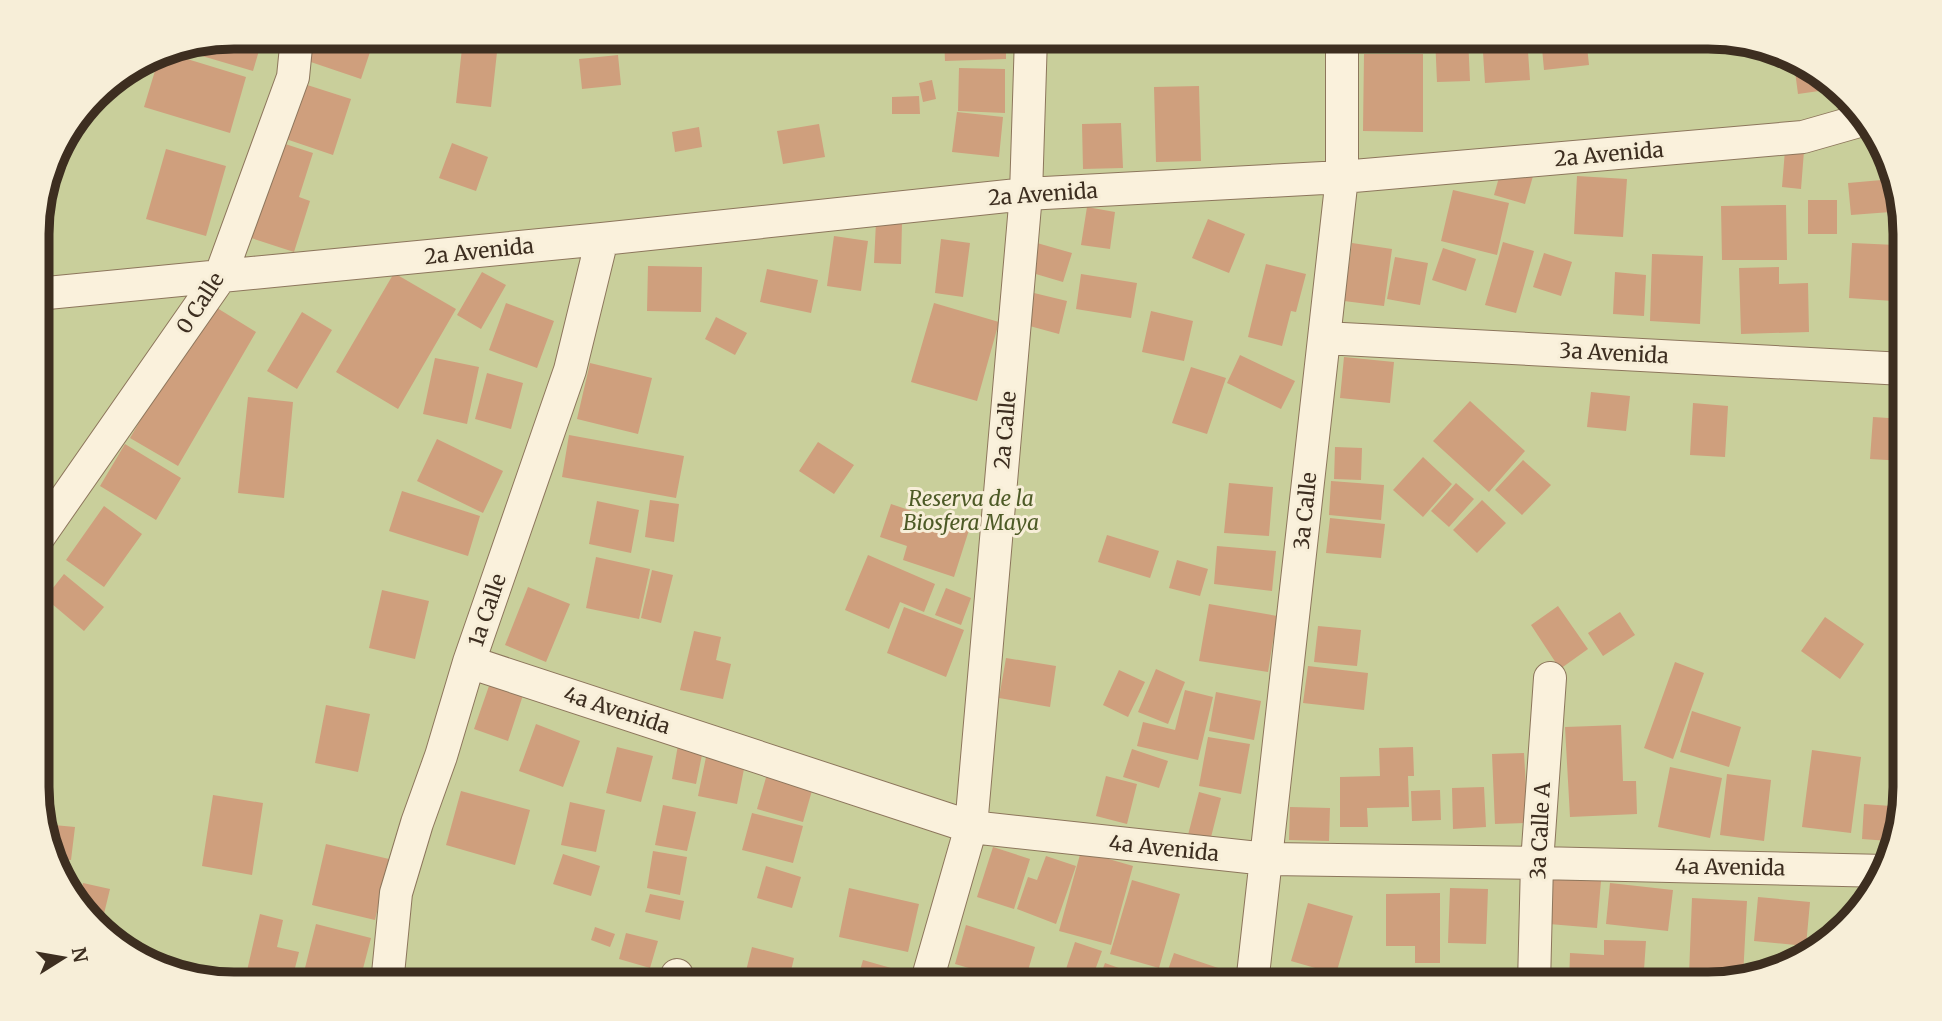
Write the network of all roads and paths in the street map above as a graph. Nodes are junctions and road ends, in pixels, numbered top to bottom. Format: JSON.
{"nodes":[{"id":1,"x":296,"y":49,"type":"edge"},
{"id":2,"x":1031,"y":49,"type":"edge"},
{"id":3,"x":1342,"y":49,"type":"edge"},
{"id":4,"x":1856,"y":122,"type":"edge"},
{"id":5,"x":1342,"y":177,"type":"junction"},
{"id":6,"x":1026,"y":194,"type":"junction"},
{"id":7,"x":602,"y":239,"type":"junction"},
{"id":8,"x":220,"y":277,"type":"junction"},
{"id":9,"x":49,"y":293,"type":"edge"},
{"id":10,"x":1324,"y":338,"type":"junction"},
{"id":11,"x":1893,"y":368,"type":"edge"},
{"id":12,"x":49,"y":522,"type":"edge"},
{"id":13,"x":469,"y":662,"type":"junction"},
{"id":14,"x":1550,"y":678,"type":"dead end"},
{"id":15,"x":971,"y":827,"type":"junction"},
{"id":16,"x":1268,"y":859,"type":"junction"},
{"id":17,"x":1537,"y":863,"type":"junction"},
{"id":18,"x":1873,"y":871,"type":"edge"},
{"id":19,"x":388,"y":972,"type":"edge"},
{"id":20,"x":929,"y":972,"type":"edge"},
{"id":21,"x":1254,"y":972,"type":"edge"},
{"id":22,"x":1534,"y":972,"type":"edge"}],
"edges":[{"from":1,"to":8,"type":"street","name":"0 Calle"},
{"from":2,"to":6,"type":"street","name":"2a Calle"},
{"from":3,"to":5,"type":"street","name":"3a Calle"},
{"from":4,"to":5,"type":"street","name":"2a Avenida"},
{"from":5,"to":6,"type":"street","name":"2a Avenida"},
{"from":5,"to":10,"type":"street","name":"3a Calle"},
{"from":6,"to":7,"type":"street","name":"2a Avenida"},
{"from":6,"to":15,"type":"street","name":"2a Calle"},
{"from":7,"to":8,"type":"street","name":"2a Avenida"},
{"from":7,"to":13,"type":"street","name":"1a Calle"},
{"from":8,"to":9,"type":"street","name":"2a Avenida"},
{"from":8,"to":12,"type":"street","name":"0 Calle"},
{"from":10,"to":11,"type":"street","name":"3a Avenida"},
{"from":10,"to":16,"type":"street","name":"3a Calle"},
{"from":13,"to":15,"type":"street","name":"4a Avenida"},
{"from":13,"to":19,"type":"street","name":"1a Calle"},
{"from":14,"to":17,"type":"street","name":"3a Calle A"},
{"from":15,"to":16,"type":"street","name":"4a Avenida"},
{"from":15,"to":20,"type":"street","name":"2a Calle"},
{"from":16,"to":17,"type":"street","name":"4a Avenida"},
{"from":16,"to":21,"type":"street","name":"3a Calle"},
{"from":17,"to":18,"type":"street","name":"4a Avenida"},
{"from":17,"to":22,"type":"street","name":"3a Calle A"}]}
